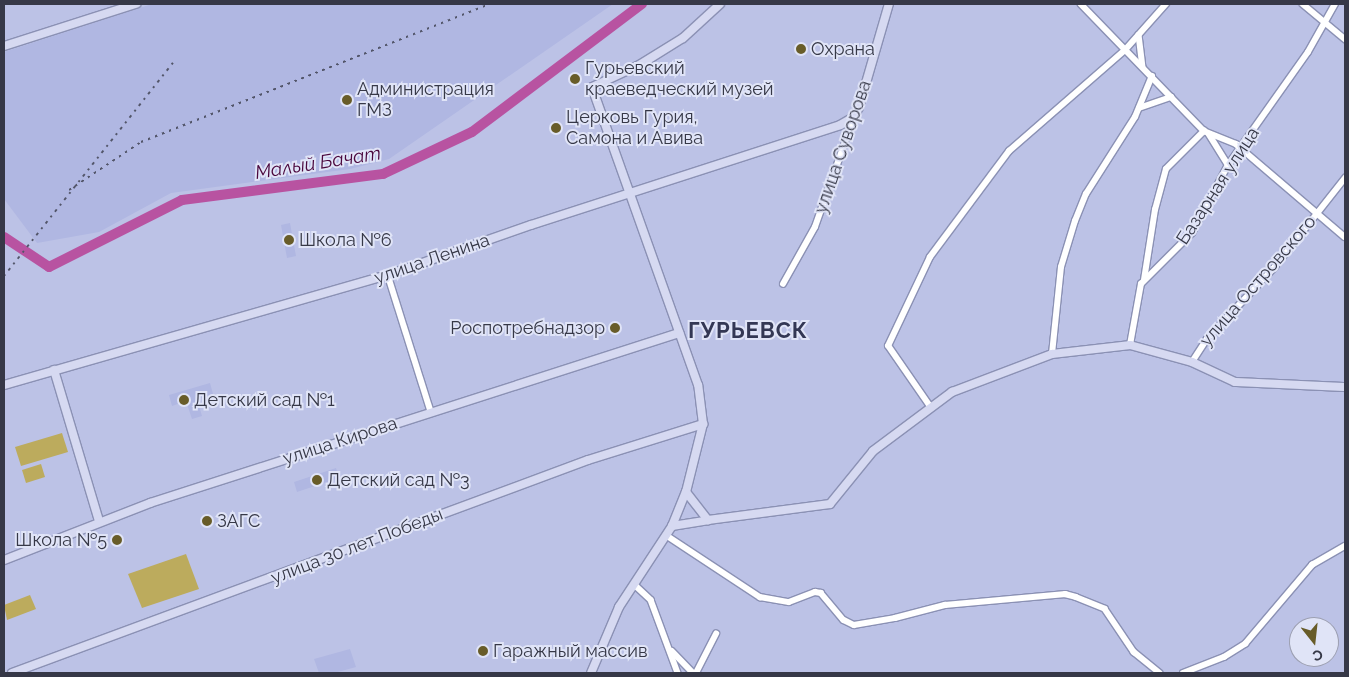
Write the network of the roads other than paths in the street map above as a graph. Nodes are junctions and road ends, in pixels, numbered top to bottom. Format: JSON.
{"nodes":[{"id":1,"x":136,"y":4,"type":"edge"},
{"id":2,"x":720,"y":4,"type":"edge"},
{"id":3,"x":889,"y":4,"type":"edge"},
{"id":4,"x":1081,"y":4,"type":"edge"},
{"id":5,"x":1166,"y":4,"type":"edge"},
{"id":6,"x":1303,"y":4,"type":"edge"},
{"id":7,"x":1335,"y":4,"type":"edge"},
{"id":8,"x":1324,"y":22,"type":"junction"},
{"id":9,"x":1139,"y":35,"type":"junction"},
{"id":10,"x":1345,"y":39,"type":"edge"},
{"id":11,"x":4,"y":46,"type":"edge"},
{"id":12,"x":1125,"y":50,"type":"junction"},
{"id":13,"x":1143,"y":67,"type":"junction"},
{"id":14,"x":1152,"y":76,"type":"junction"},
{"id":15,"x":1171,"y":97,"type":"junction"},
{"id":16,"x":1139,"y":108,"type":"junction"},
{"id":17,"x":854,"y":117,"type":"junction"},
{"id":18,"x":1206,"y":132,"type":"junction"},
{"id":19,"x":1241,"y":148,"type":"junction"},
{"id":20,"x":1228,"y":165,"type":"junction"},
{"id":21,"x":1345,"y":178,"type":"edge"},
{"id":22,"x":630,"y":194,"type":"junction"},
{"id":23,"x":1318,"y":213,"type":"junction"},
{"id":24,"x":1345,"y":237,"type":"edge"},
{"id":25,"x":388,"y":275,"type":"junction"},
{"id":26,"x":1144,"y":280,"type":"junction"},
{"id":27,"x":783,"y":284,"type":"dead end"},
{"id":28,"x":679,"y":333,"type":"junction"},
{"id":29,"x":1130,"y":345,"type":"junction"},
{"id":30,"x":1052,"y":354,"type":"junction"},
{"id":31,"x":1192,"y":362,"type":"junction"},
{"id":32,"x":54,"y":370,"type":"junction"},
{"id":33,"x":4,"y":385,"type":"edge"},
{"id":34,"x":1345,"y":387,"type":"edge"},
{"id":35,"x":930,"y":408,"type":"junction"},
{"id":36,"x":431,"y":411,"type":"junction"},
{"id":37,"x":703,"y":424,"type":"junction"},
{"id":38,"x":686,"y":492,"type":"junction"},
{"id":39,"x":708,"y":520,"type":"junction"},
{"id":40,"x":99,"y":521,"type":"junction"},
{"id":41,"x":672,"y":526,"type":"junction"},
{"id":42,"x":666,"y":536,"type":"junction"},
{"id":43,"x":1345,"y":546,"type":"edge"},
{"id":44,"x":4,"y":560,"type":"edge"},
{"id":45,"x":634,"y":584,"type":"junction"},
{"id":46,"x":716,"y":634,"type":"dead end"},
{"id":47,"x":670,"y":650,"type":"junction"},
{"id":48,"x":698,"y":672,"type":"edge"},
{"id":49,"x":12,"y":673,"type":"edge"},
{"id":50,"x":591,"y":673,"type":"edge"},
{"id":51,"x":678,"y":673,"type":"edge"},
{"id":52,"x":1160,"y":673,"type":"edge"},
{"id":53,"x":1183,"y":673,"type":"edge"}],
"edges":[{"from":1,"to":11,"type":"street"},
{"from":2,"to":22,"type":"street"},
{"from":3,"to":17,"type":"street","name":"улица Суворова"},
{"from":4,"to":12,"type":"street"},
{"from":5,"to":9,"type":"street"},
{"from":6,"to":8,"type":"street"},
{"from":7,"to":8,"type":"street","name":"Базарная улица"},
{"from":8,"to":10,"type":"street"},
{"from":8,"to":19,"type":"street","name":"Базарная улица"},
{"from":9,"to":12,"type":"street"},
{"from":9,"to":13,"type":"street"},
{"from":12,"to":13,"type":"street"},
{"from":12,"to":35,"type":"street"},
{"from":13,"to":14,"type":"street"},
{"from":14,"to":15,"type":"street"},
{"from":14,"to":16,"type":"street"},
{"from":15,"to":16,"type":"street"},
{"from":15,"to":18,"type":"street"},
{"from":16,"to":30,"type":"street"},
{"from":17,"to":22,"type":"street","name":"улица Ленина"},
{"from":17,"to":27,"type":"street","name":"улица Суворова"},
{"from":18,"to":19,"type":"street"},
{"from":18,"to":20,"type":"street"},
{"from":18,"to":26,"type":"street"},
{"from":19,"to":20,"type":"street","name":"Базарная улица"},
{"from":19,"to":23,"type":"street"},
{"from":20,"to":26,"type":"street","name":"Базарная улица"},
{"from":21,"to":23,"type":"street","name":"улица Островского"},
{"from":22,"to":25,"type":"street","name":"улица Ленина"},
{"from":22,"to":28,"type":"street"},
{"from":23,"to":24,"type":"street"},
{"from":23,"to":31,"type":"street","name":"улица Островского"},
{"from":25,"to":32,"type":"street","name":"улица Ленина"},
{"from":25,"to":36,"type":"street"},
{"from":26,"to":29,"type":"street"},
{"from":28,"to":36,"type":"street","name":"улица Кирова"},
{"from":28,"to":37,"type":"street"},
{"from":29,"to":30,"type":"street"},
{"from":29,"to":31,"type":"street"},
{"from":30,"to":35,"type":"street"},
{"from":31,"to":34,"type":"street"},
{"from":32,"to":33,"type":"street","name":"улица Ленина"},
{"from":32,"to":40,"type":"street"},
{"from":35,"to":39,"type":"street"},
{"from":36,"to":40,"type":"street","name":"улица Кирова"},
{"from":37,"to":38,"type":"street"},
{"from":37,"to":49,"type":"street","name":"улица 30 лет Победы"},
{"from":38,"to":39,"type":"street"},
{"from":38,"to":41,"type":"street"},
{"from":39,"to":41,"type":"street"},
{"from":40,"to":44,"type":"street","name":"улица Кирова"},
{"from":41,"to":42,"type":"street"},
{"from":42,"to":45,"type":"street"},
{"from":42,"to":52,"type":"street"},
{"from":43,"to":53,"type":"street"},
{"from":45,"to":47,"type":"street"},
{"from":45,"to":50,"type":"street"},
{"from":46,"to":48,"type":"street"},
{"from":47,"to":48,"type":"street"},
{"from":47,"to":51,"type":"street"}]}
